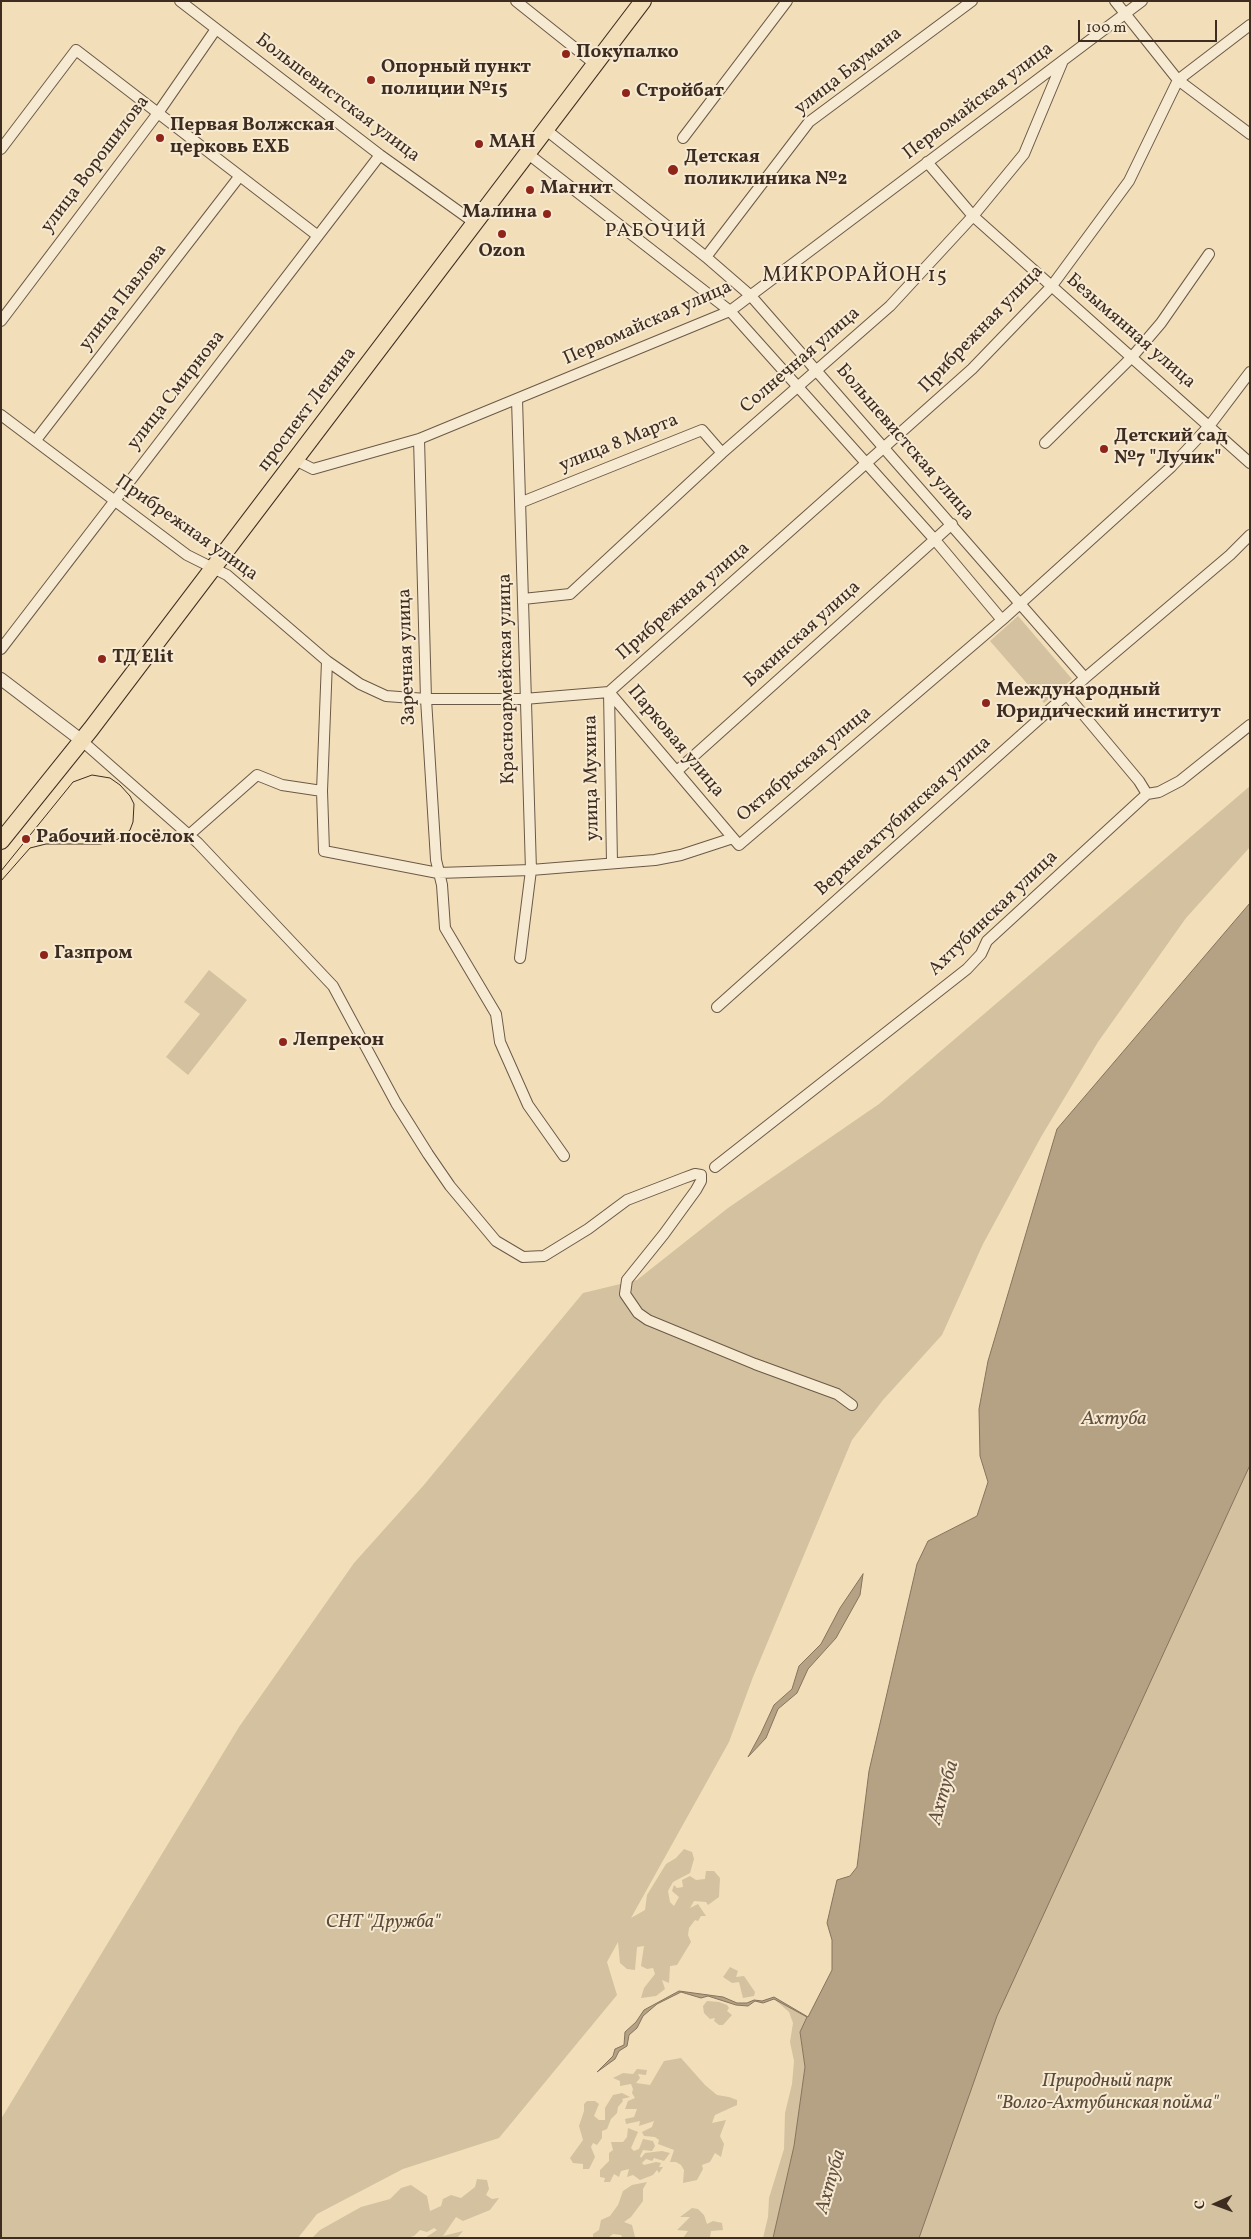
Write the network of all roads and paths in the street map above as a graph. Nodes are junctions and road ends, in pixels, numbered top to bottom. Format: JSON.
{"nodes":[{"id":1,"x":180,"y":1,"type":"edge"},
{"id":2,"x":516,"y":1,"type":"edge"},
{"id":3,"x":643,"y":1,"type":"edge"},
{"id":4,"x":787,"y":1,"type":"edge"},
{"id":5,"x":972,"y":1,"type":"edge"},
{"id":6,"x":1115,"y":1,"type":"edge"},
{"id":7,"x":1142,"y":1,"type":"edge"},
{"id":8,"x":1125,"y":14,"type":"junction"},
{"id":9,"x":1250,"y":25,"type":"edge"},
{"id":10,"x":216,"y":28,"type":"junction"},
{"id":11,"x":1062,"y":62,"type":"junction"},
{"id":12,"x":595,"y":64,"type":"junction"},
{"id":13,"x":1178,"y":80,"type":"junction"},
{"id":14,"x":158,"y":113,"type":"junction"},
{"id":15,"x":546,"y":129,"type":"junction"},
{"id":16,"x":1250,"y":134,"type":"edge"},
{"id":17,"x":684,"y":138,"type":"dead end"},
{"id":18,"x":1,"y":149,"type":"edge"},
{"id":19,"x":527,"y":153,"type":"junction"},
{"id":20,"x":380,"y":155,"type":"junction"},
{"id":21,"x":926,"y":162,"type":"junction"},
{"id":22,"x":240,"y":177,"type":"junction"},
{"id":23,"x":973,"y":216,"type":"junction"},
{"id":24,"x":475,"y":223,"type":"junction"},
{"id":25,"x":318,"y":236,"type":"junction"},
{"id":26,"x":1209,"y":254,"type":"dead end"},
{"id":27,"x":706,"y":257,"type":"junction"},
{"id":28,"x":1051,"y":287,"type":"junction"},
{"id":29,"x":752,"y":296,"type":"junction"},
{"id":30,"x":730,"y":311,"type":"junction"},
{"id":31,"x":1,"y":320,"type":"edge"},
{"id":32,"x":1132,"y":357,"type":"junction"},
{"id":33,"x":817,"y":371,"type":"junction"},
{"id":34,"x":1250,"y":372,"type":"edge"},
{"id":35,"x":798,"y":388,"type":"junction"},
{"id":36,"x":517,"y":399,"type":"junction"},
{"id":37,"x":1,"y":414,"type":"edge"},
{"id":38,"x":1210,"y":426,"type":"junction"},
{"id":39,"x":419,"y":439,"type":"junction"},
{"id":40,"x":36,"y":440,"type":"junction"},
{"id":41,"x":1045,"y":443,"type":"dead end"},
{"id":42,"x":886,"y":448,"type":"junction"},
{"id":43,"x":722,"y":453,"type":"junction"},
{"id":44,"x":295,"y":460,"type":"junction"},
{"id":45,"x":1250,"y":462,"type":"edge"},
{"id":46,"x":866,"y":465,"type":"junction"},
{"id":47,"x":114,"y":501,"type":"junction"},
{"id":48,"x":522,"y":502,"type":"junction"},
{"id":49,"x":952,"y":524,"type":"junction"},
{"id":50,"x":1250,"y":535,"type":"edge"},
{"id":51,"x":935,"y":540,"type":"junction"},
{"id":52,"x":213,"y":568,"type":"junction"},
{"id":53,"x":523,"y":599,"type":"junction"},
{"id":54,"x":1020,"y":604,"type":"junction"},
{"id":55,"x":1002,"y":620,"type":"junction"},
{"id":56,"x":1,"y":648,"type":"edge"},
{"id":57,"x":327,"y":661,"type":"junction"},
{"id":58,"x":1085,"y":678,"type":"junction"},
{"id":59,"x":1,"y":679,"type":"edge"},
{"id":60,"x":609,"y":692,"type":"junction"},
{"id":61,"x":1067,"y":695,"type":"junction"},
{"id":62,"x":524,"y":699,"type":"junction"},
{"id":63,"x":426,"y":700,"type":"junction"},
{"id":64,"x":1250,"y":725,"type":"edge"},
{"id":65,"x":81,"y":740,"type":"junction"},
{"id":66,"x":677,"y":771,"type":"junction"},
{"id":67,"x":322,"y":791,"type":"junction"},
{"id":68,"x":1147,"y":794,"type":"junction"},
{"id":69,"x":189,"y":835,"type":"junction"},
{"id":70,"x":733,"y":838,"type":"junction"},
{"id":71,"x":1,"y":841,"type":"edge"},
{"id":72,"x":612,"y":863,"type":"junction"},
{"id":73,"x":531,"y":870,"type":"junction"},
{"id":74,"x":438,"y":873,"type":"junction"},
{"id":75,"x":520,"y":958,"type":"dead end"},
{"id":76,"x":717,"y":1007,"type":"dead end"},
{"id":77,"x":564,"y":1156,"type":"dead end"},
{"id":78,"x":715,"y":1166,"type":"dead end"},
{"id":79,"x":852,"y":1405,"type":"dead end"}],
"edges":[{"from":1,"to":10,"type":"street","name":"Большевистская улица"},
{"from":2,"to":12,"type":"street"},
{"from":3,"to":12,"type":"main road","name":"проспект Ленина"},
{"from":4,"to":17,"type":"street"},
{"from":5,"to":27,"type":"street","name":"улица Баумана"},
{"from":6,"to":8,"type":"street"},
{"from":7,"to":8,"type":"street","name":"Первомайская улица"},
{"from":8,"to":11,"type":"street","name":"Первомайская улица"},
{"from":8,"to":13,"type":"street"},
{"from":9,"to":13,"type":"street","name":"Прибрежная улица"},
{"from":10,"to":14,"type":"street","name":"улица Ворошилова"},
{"from":10,"to":20,"type":"street","name":"Большевистская улица"},
{"from":11,"to":21,"type":"street","name":"Первомайская улица"},
{"from":11,"to":23,"type":"street","name":"Солнечная улица"},
{"from":12,"to":15,"type":"main road","name":"проспект Ленина"},
{"from":13,"to":16,"type":"street"},
{"from":13,"to":28,"type":"street","name":"Прибрежная улица"},
{"from":14,"to":18,"type":"street"},
{"from":14,"to":22,"type":"street"},
{"from":14,"to":31,"type":"street","name":"улица Ворошилова"},
{"from":15,"to":19,"type":"main road","name":"проспект Ленина"},
{"from":15,"to":27,"type":"street","name":"Большевистская улица"},
{"from":19,"to":24,"type":"main road","name":"проспект Ленина"},
{"from":19,"to":30,"type":"street"},
{"from":20,"to":24,"type":"street","name":"Большевистская улица"},
{"from":20,"to":25,"type":"street","name":"улица Смирнова"},
{"from":21,"to":23,"type":"street","name":"Безымянная улица"},
{"from":21,"to":29,"type":"street","name":"Первомайская улица"},
{"from":22,"to":25,"type":"street"},
{"from":22,"to":40,"type":"street","name":"улица Павлова"},
{"from":23,"to":28,"type":"street","name":"Безымянная улица"},
{"from":23,"to":33,"type":"street","name":"Солнечная улица"},
{"from":24,"to":44,"type":"main road","name":"проспект Ленина"},
{"from":25,"to":47,"type":"street","name":"улица Смирнова"},
{"from":26,"to":32,"type":"street"},
{"from":27,"to":29,"type":"street","name":"Большевистская улица"},
{"from":28,"to":32,"type":"street","name":"Безымянная улица"},
{"from":28,"to":42,"type":"street","name":"Прибрежная улица"},
{"from":29,"to":30,"type":"street","name":"Первомайская улица"},
{"from":29,"to":33,"type":"street","name":"Большевистская улица"},
{"from":30,"to":35,"type":"street"},
{"from":30,"to":36,"type":"street","name":"Первомайская улица"},
{"from":32,"to":38,"type":"street","name":"Безымянная улица"},
{"from":32,"to":41,"type":"street"},
{"from":33,"to":35,"type":"street","name":"Солнечная улица"},
{"from":33,"to":42,"type":"street","name":"Большевистская улица"},
{"from":34,"to":38,"type":"street","name":"Октябрьская улица"},
{"from":35,"to":43,"type":"street","name":"Солнечная улица"},
{"from":35,"to":46,"type":"street"},
{"from":36,"to":39,"type":"street","name":"Первомайская улица"},
{"from":36,"to":48,"type":"street","name":"Красноармейская улица"},
{"from":37,"to":40,"type":"street","name":"Прибрежная улица"},
{"from":38,"to":45,"type":"street","name":"Безымянная улица"},
{"from":38,"to":54,"type":"street","name":"Октябрьская улица"},
{"from":39,"to":44,"type":"street","name":"Первомайская улица"},
{"from":39,"to":63,"type":"street","name":"Заречная улица"},
{"from":40,"to":47,"type":"street","name":"Прибрежная улица"},
{"from":42,"to":46,"type":"street","name":"Прибрежная улица"},
{"from":42,"to":49,"type":"street","name":"Большевистская улица"},
{"from":43,"to":48,"type":"street","name":"улица 8 Марта"},
{"from":43,"to":53,"type":"street","name":"Солнечная улица"},
{"from":44,"to":52,"type":"main road","name":"проспект Ленина"},
{"from":46,"to":51,"type":"street"},
{"from":46,"to":60,"type":"street","name":"Прибрежная улица"},
{"from":47,"to":52,"type":"street","name":"Прибрежная улица"},
{"from":47,"to":56,"type":"street","name":"улица Смирнова"},
{"from":48,"to":53,"type":"street","name":"Красноармейская улица"},
{"from":49,"to":51,"type":"street","name":"Бакинская улица"},
{"from":49,"to":54,"type":"street","name":"Большевистская улица"},
{"from":50,"to":58,"type":"street","name":"Верхнеахтубинская улица"},
{"from":51,"to":55,"type":"street"},
{"from":51,"to":66,"type":"street","name":"Бакинская улица"},
{"from":52,"to":57,"type":"street","name":"Прибрежная улица"},
{"from":52,"to":65,"type":"main road","name":"проспект Ленина"},
{"from":53,"to":62,"type":"street","name":"Красноармейская улица"},
{"from":54,"to":55,"type":"street","name":"Октябрьская улица"},
{"from":54,"to":58,"type":"street","name":"Большевистская улица"},
{"from":55,"to":70,"type":"street","name":"Октябрьская улица"},
{"from":57,"to":63,"type":"street","name":"Прибрежная улица"},
{"from":57,"to":67,"type":"street","name":"Октябрьская улица"},
{"from":58,"to":61,"type":"street","name":"Верхнеахтубинская улица"},
{"from":59,"to":65,"type":"street"},
{"from":60,"to":62,"type":"street","name":"Прибрежная улица"},
{"from":60,"to":66,"type":"street","name":"Парковая улица"},
{"from":60,"to":72,"type":"street","name":"улица Мухина"},
{"from":61,"to":68,"type":"street"},
{"from":61,"to":76,"type":"street","name":"Верхнеахтубинская улица"},
{"from":62,"to":63,"type":"street","name":"Прибрежная улица"},
{"from":62,"to":73,"type":"street","name":"Красноармейская улица"},
{"from":63,"to":74,"type":"street","name":"Заречная улица"},
{"from":64,"to":68,"type":"street","name":"Ахтубинская улица"},
{"from":65,"to":69,"type":"street"},
{"from":65,"to":71,"type":"main road","name":"проспект Ленина"},
{"from":66,"to":70,"type":"street","name":"Парковая улица"},
{"from":67,"to":69,"type":"street"},
{"from":67,"to":74,"type":"street","name":"Октябрьская улица"},
{"from":68,"to":78,"type":"street","name":"Ахтубинская улица"},
{"from":69,"to":79,"type":"street"},
{"from":70,"to":72,"type":"street","name":"Октябрьская улица"},
{"from":72,"to":73,"type":"street","name":"Октябрьская улица"},
{"from":73,"to":74,"type":"street","name":"Октябрьская улица"},
{"from":73,"to":75,"type":"street","name":"Красноармейская улица"},
{"from":74,"to":77,"type":"street","name":"Заречная улица"}]}
